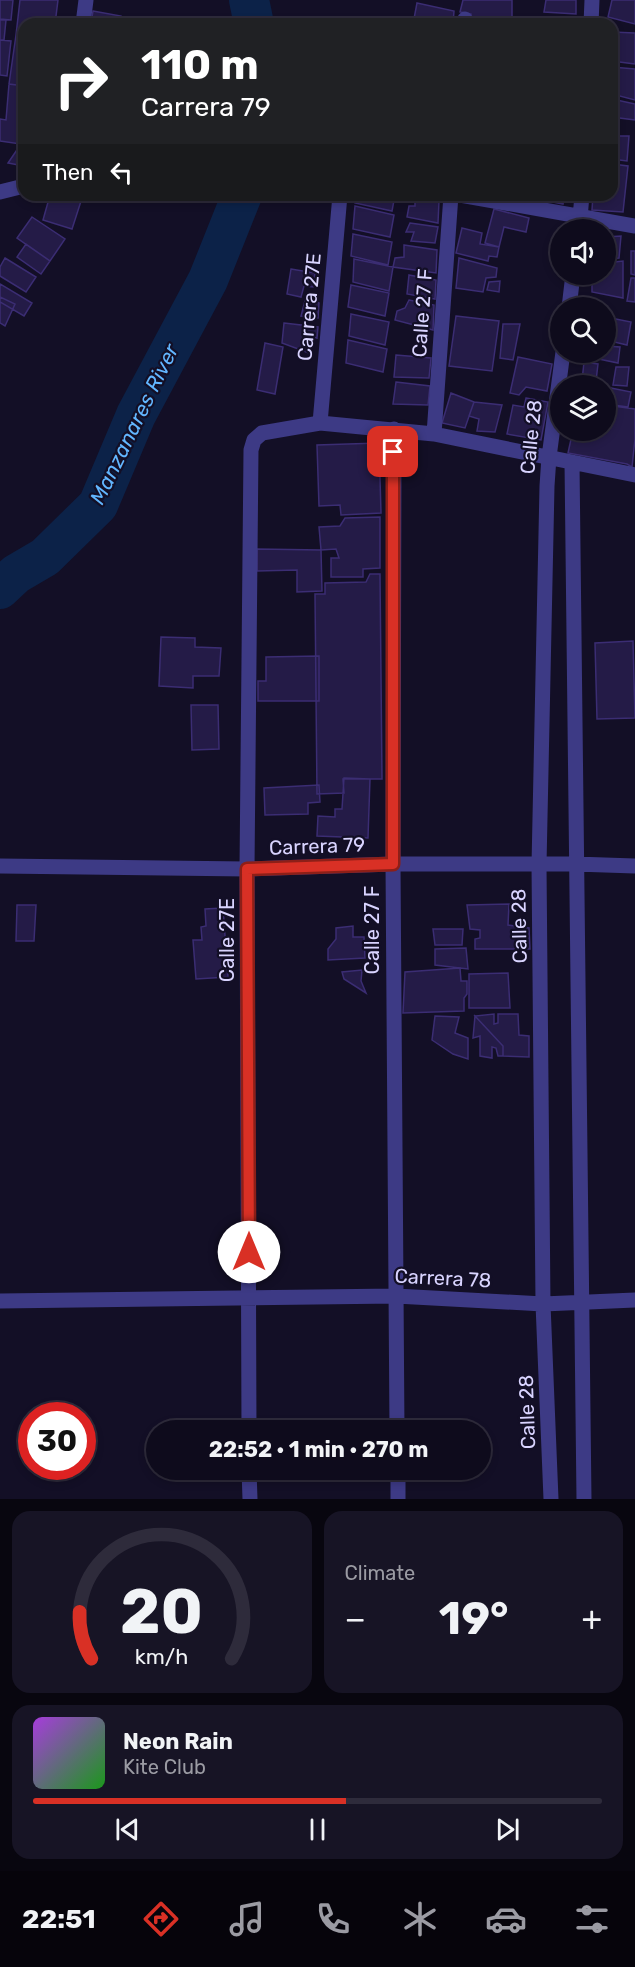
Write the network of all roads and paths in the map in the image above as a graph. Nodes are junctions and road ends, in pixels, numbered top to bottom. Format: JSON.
{"nodes":[{"id":1,"x":86,"y":0,"type":"edge"},
{"id":2,"x":592,"y":0,"type":"edge"},
{"id":3,"x":84,"y":18,"type":"edge"},
{"id":4,"x":591,"y":18,"type":"edge"},
{"id":5,"x":18,"y":188,"type":"edge"},
{"id":6,"x":0,"y":192,"type":"edge"},
{"id":7,"x":339,"y":201,"type":"edge"},
{"id":8,"x":451,"y":201,"type":"edge"},
{"id":9,"x":486,"y":201,"type":"edge"},
{"id":10,"x":582,"y":201,"type":"edge"},
{"id":11,"x":563,"y":219,"type":"edge"},
{"id":12,"x":580,"y":219,"type":"edge"},
{"id":13,"x":616,"y":225,"type":"edge"},
{"id":14,"x":635,"y":226,"type":"edge"},
{"id":15,"x":562,"y":363,"type":"edge"},
{"id":16,"x":320,"y":423,"type":"junction"},
{"id":17,"x":394,"y":429,"type":"junction"},
{"id":18,"x":434,"y":434,"type":"junction"},
{"id":19,"x":549,"y":457,"type":"junction"},
{"id":20,"x":572,"y":462,"type":"junction"},
{"id":21,"x":635,"y":475,"type":"edge"},
{"id":22,"x":393,"y":864,"type":"junction"},
{"id":23,"x":575,"y":864,"type":"junction"},
{"id":24,"x":539,"y":865,"type":"junction"},
{"id":25,"x":0,"y":866,"type":"edge"},
{"id":26,"x":635,"y":866,"type":"edge"},
{"id":27,"x":247,"y":869,"type":"junction"},
{"id":28,"x":396,"y":1296,"type":"junction"},
{"id":29,"x":249,"y":1299,"type":"junction"},
{"id":30,"x":635,"y":1300,"type":"edge"},
{"id":31,"x":582,"y":1301,"type":"junction"},
{"id":32,"x":0,"y":1302,"type":"edge"},
{"id":33,"x":543,"y":1304,"type":"junction"},
{"id":34,"x":249,"y":1420,"type":"edge"},
{"id":35,"x":397,"y":1420,"type":"edge"},
{"id":36,"x":249,"y":1480,"type":"edge"},
{"id":37,"x":398,"y":1480,"type":"edge"},
{"id":38,"x":250,"y":1499,"type":"edge"},
{"id":39,"x":398,"y":1499,"type":"edge"},
{"id":40,"x":551,"y":1499,"type":"edge"},
{"id":41,"x":584,"y":1499,"type":"edge"}],
"edges":[{"from":1,"to":3,"type":"street"},
{"from":2,"to":4,"type":"street"},
{"from":5,"to":6,"type":"street"},
{"from":7,"to":16,"type":"street","name":"Carrera 27E"},
{"from":8,"to":18,"type":"street","name":"Calle 27 F"},
{"from":9,"to":11,"type":"street"},
{"from":10,"to":12,"type":"street"},
{"from":13,"to":14,"type":"street"},
{"from":15,"to":19,"type":"street","name":"Calle 28"},
{"from":16,"to":17,"type":"street"},
{"from":16,"to":27,"type":"street","name":"Calle 27E"},
{"from":17,"to":18,"type":"street"},
{"from":17,"to":22,"type":"street","name":"Calle 27 F"},
{"from":18,"to":19,"type":"street"},
{"from":19,"to":20,"type":"street"},
{"from":19,"to":24,"type":"street","name":"Calle 28"},
{"from":20,"to":21,"type":"street"},
{"from":20,"to":23,"type":"street"},
{"from":22,"to":24,"type":"street","name":"Carrera 79"},
{"from":22,"to":27,"type":"street","name":"Carrera 79"},
{"from":22,"to":28,"type":"street","name":"Calle 27 F"},
{"from":23,"to":24,"type":"street","name":"Carrera 79"},
{"from":23,"to":26,"type":"street","name":"Carrera 79"},
{"from":23,"to":31,"type":"street"},
{"from":24,"to":33,"type":"street","name":"Calle 28"},
{"from":25,"to":27,"type":"street","name":"Carrera 79"},
{"from":27,"to":29,"type":"street","name":"Calle 27E"},
{"from":28,"to":29,"type":"street","name":"Carrera 78"},
{"from":28,"to":33,"type":"street","name":"Carrera 78"},
{"from":28,"to":35,"type":"street","name":"Calle 27 F"},
{"from":29,"to":32,"type":"street","name":"Carrera 78"},
{"from":29,"to":34,"type":"street","name":"Calle 27E"},
{"from":30,"to":31,"type":"street","name":"Carrera 78"},
{"from":31,"to":33,"type":"street","name":"Carrera 78"},
{"from":31,"to":41,"type":"street"},
{"from":33,"to":40,"type":"street","name":"Calle 28"},
{"from":36,"to":38,"type":"street"},
{"from":37,"to":39,"type":"street"}]}
